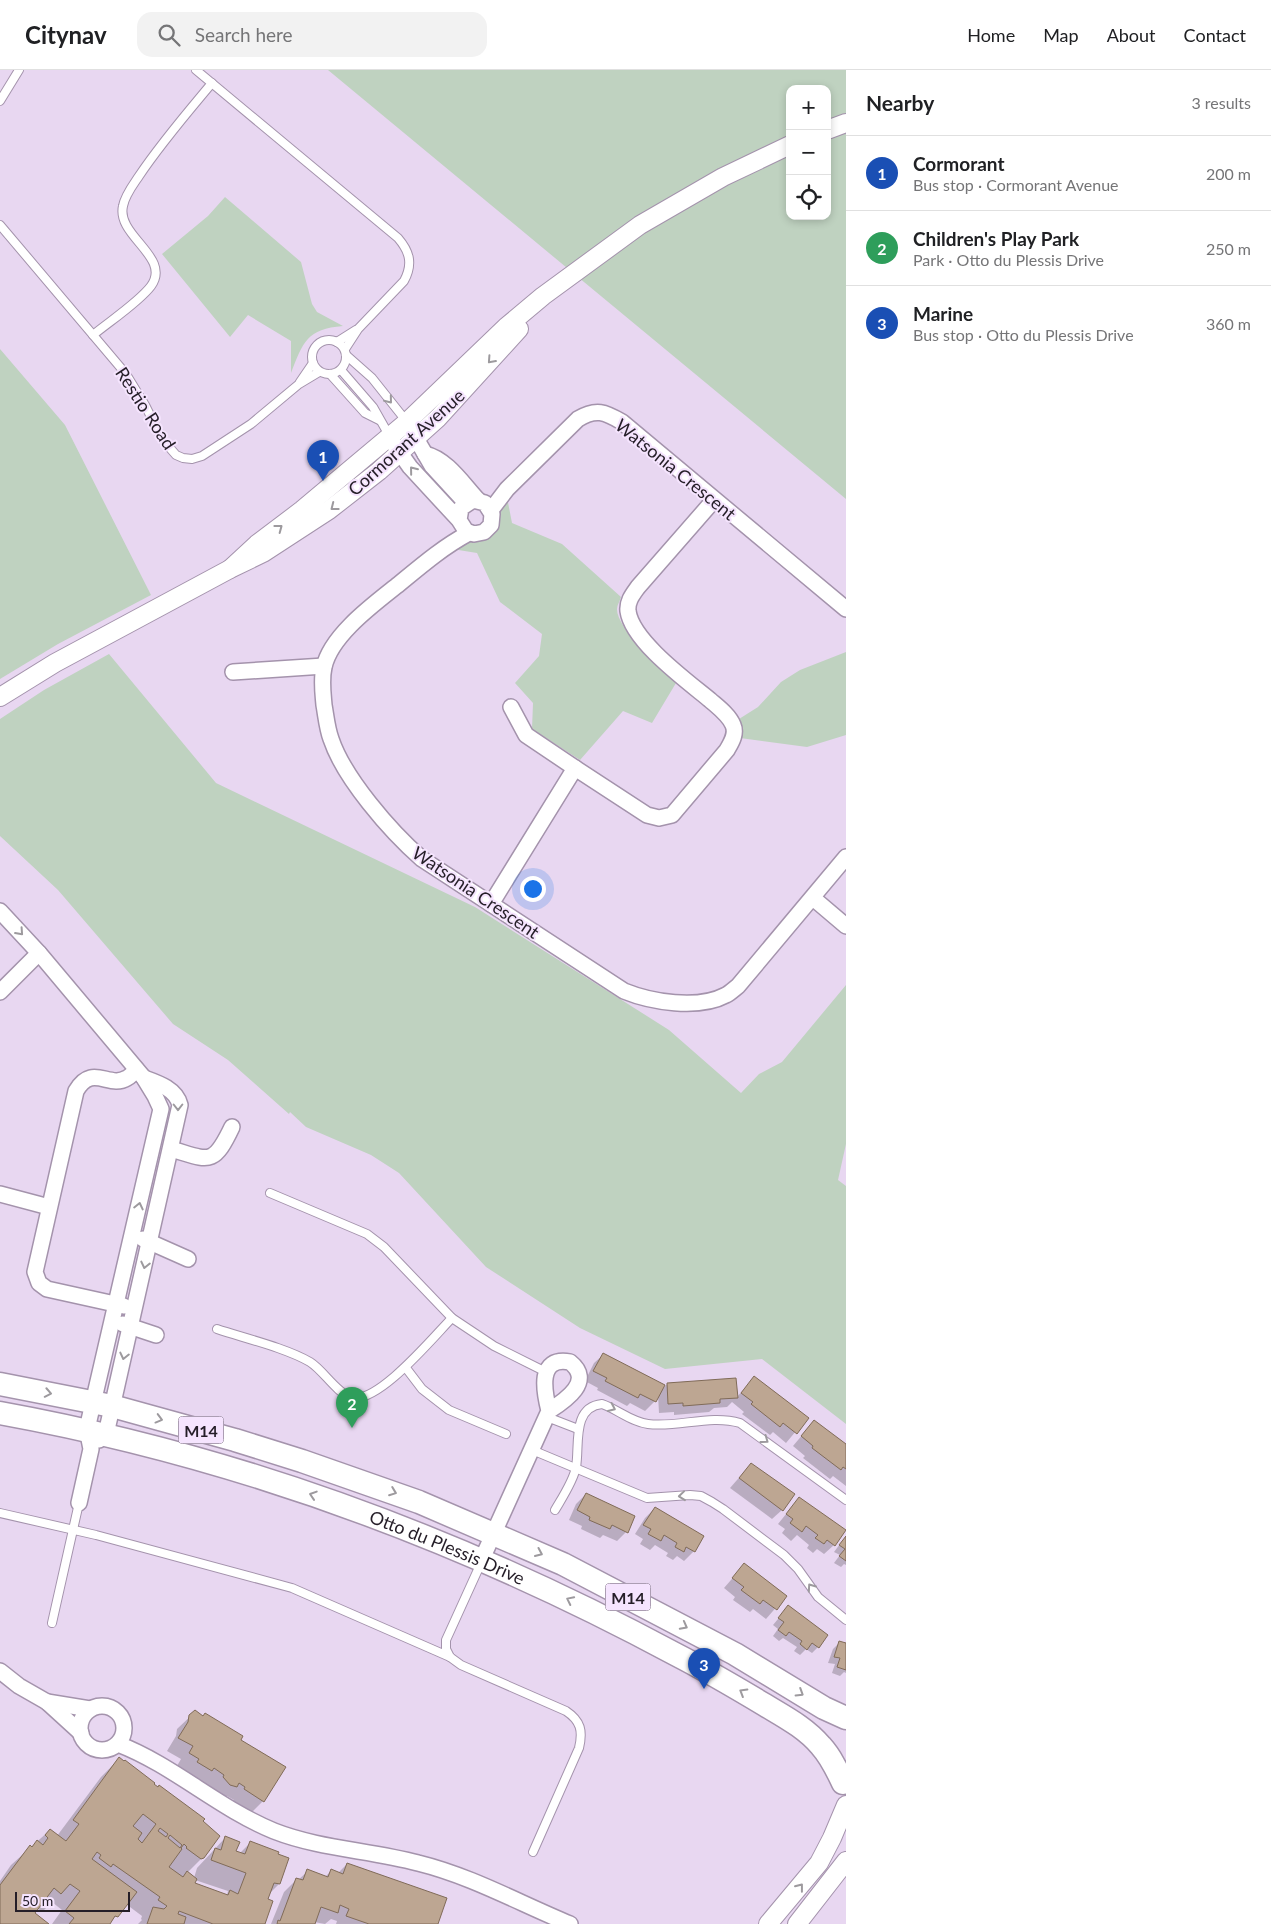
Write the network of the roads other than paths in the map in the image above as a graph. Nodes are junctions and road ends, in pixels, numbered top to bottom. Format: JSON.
{"nodes":[{"id":1,"x":19,"y":70,"type":"edge"},
{"id":2,"x":196,"y":70,"type":"edge"},
{"id":3,"x":212,"y":83,"type":"junction"},
{"id":4,"x":0,"y":101,"type":"edge"},
{"id":5,"x":846,"y":124,"type":"edge"},
{"id":6,"x":831,"y":129,"type":"edge"},
{"id":7,"x":786,"y":147,"type":"edge"},
{"id":8,"x":0,"y":225,"type":"edge"},
{"id":9,"x":559,"y":285,"type":"junction"},
{"id":10,"x":358,"y":329,"type":"junction"},
{"id":11,"x":94,"y":335,"type":"junction"},
{"id":12,"x":336,"y":342,"type":"junction"},
{"id":13,"x":345,"y":352,"type":"junction"},
{"id":14,"x":313,"y":363,"type":"junction"},
{"id":15,"x":341,"y":370,"type":"junction"},
{"id":16,"x":319,"y":372,"type":"junction"},
{"id":17,"x":330,"y":374,"type":"junction"},
{"id":18,"x":299,"y":384,"type":"junction"},
{"id":19,"x":379,"y":420,"type":"junction"},
{"id":20,"x":407,"y":422,"type":"junction"},
{"id":21,"x":390,"y":437,"type":"junction"},
{"id":22,"x":416,"y":437,"type":"junction"},
{"id":23,"x":399,"y":452,"type":"junction"},
{"id":24,"x":714,"y":500,"type":"junction"},
{"id":25,"x":479,"y":504,"type":"junction"},
{"id":26,"x":463,"y":526,"type":"junction"},
{"id":27,"x":230,"y":569,"type":"junction"},
{"id":28,"x":846,"y":609,"type":"edge"},
{"id":29,"x":324,"y":666,"type":"junction"},
{"id":30,"x":233,"y":672,"type":"dead end"},
{"id":31,"x":0,"y":697,"type":"edge"},
{"id":32,"x":511,"y":707,"type":"dead end"},
{"id":33,"x":575,"y":768,"type":"junction"},
{"id":34,"x":846,"y":857,"type":"edge"},
{"id":35,"x":813,"y":898,"type":"junction"},
{"id":36,"x":491,"y":904,"type":"junction"},
{"id":37,"x":0,"y":911,"type":"edge"},
{"id":38,"x":846,"y":926,"type":"edge"},
{"id":39,"x":39,"y":953,"type":"junction"},
{"id":40,"x":0,"y":992,"type":"edge"},
{"id":41,"x":140,"y":1074,"type":"junction"},
{"id":42,"x":232,"y":1127,"type":"dead end"},
{"id":43,"x":171,"y":1149,"type":"junction"},
{"id":44,"x":270,"y":1193,"type":"dead end"},
{"id":45,"x":0,"y":1194,"type":"edge"},
{"id":46,"x":49,"y":1207,"type":"junction"},
{"id":47,"x":132,"y":1235,"type":"junction"},
{"id":48,"x":150,"y":1241,"type":"junction"},
{"id":49,"x":188,"y":1258,"type":"dead end"},
{"id":50,"x":116,"y":1304,"type":"junction"},
{"id":51,"x":135,"y":1309,"type":"junction"},
{"id":52,"x":452,"y":1318,"type":"junction"},
{"id":53,"x":112,"y":1322,"type":"junction"},
{"id":54,"x":131,"y":1327,"type":"junction"},
{"id":55,"x":217,"y":1329,"type":"dead end"},
{"id":56,"x":156,"y":1335,"type":"dead end"},
{"id":57,"x":406,"y":1368,"type":"junction"},
{"id":58,"x":546,"y":1372,"type":"junction"},
{"id":59,"x":0,"y":1384,"type":"edge"},
{"id":60,"x":103,"y":1404,"type":"junction"},
{"id":61,"x":0,"y":1413,"type":"edge"},
{"id":62,"x":548,"y":1414,"type":"junction"},
{"id":63,"x":578,"y":1429,"type":"junction"},
{"id":64,"x":506,"y":1434,"type":"dead end"},
{"id":65,"x":95,"y":1437,"type":"junction"},
{"id":66,"x":532,"y":1450,"type":"junction"},
{"id":67,"x":576,"y":1469,"type":"junction"},
{"id":68,"x":846,"y":1500,"type":"edge"},
{"id":69,"x":79,"y":1503,"type":"joint"},
{"id":70,"x":556,"y":1510,"type":"dead end"},
{"id":71,"x":0,"y":1513,"type":"edge"},
{"id":72,"x":72,"y":1529,"type":"junction"},
{"id":73,"x":494,"y":1534,"type":"junction"},
{"id":74,"x":482,"y":1559,"type":"junction"},
{"id":75,"x":846,"y":1620,"type":"edge"},
{"id":76,"x":52,"y":1623,"type":"dead end"},
{"id":77,"x":450,"y":1657,"type":"junction"},
{"id":78,"x":0,"y":1671,"type":"edge"},
{"id":79,"x":48,"y":1702,"type":"junction"},
{"id":80,"x":90,"y":1709,"type":"junction"},
{"id":81,"x":846,"y":1718,"type":"edge"},
{"id":82,"x":81,"y":1733,"type":"junction"},
{"id":83,"x":121,"y":1738,"type":"junction"},
{"id":84,"x":846,"y":1750,"type":"edge"},
{"id":85,"x":844,"y":1787,"type":"edge"},
{"id":86,"x":846,"y":1805,"type":"edge"},
{"id":87,"x":533,"y":1852,"type":"dead end"},
{"id":88,"x":846,"y":1861,"type":"edge"},
{"id":89,"x":570,"y":1924,"type":"edge"},
{"id":90,"x":768,"y":1924,"type":"edge"},
{"id":91,"x":797,"y":1924,"type":"edge"}],
"edges":[{"from":1,"to":4,"type":"lane"},
{"from":2,"to":3,"type":"lane"},
{"from":3,"to":10,"type":"lane"},
{"from":3,"to":11,"type":"lane"},
{"from":5,"to":6,"type":"street"},
{"from":7,"to":9,"type":"street","name":"Cormorant Avenue"},
{"from":8,"to":11,"type":"lane","name":"Restio Road"},
{"from":9,"to":20,"type":"street","name":"Cormorant Avenue"},
{"from":9,"to":22,"type":"street","name":"Cormorant Avenue","one_way":true},
{"from":10,"to":12,"type":"lane"},
{"from":10,"to":13,"type":"lane"},
{"from":11,"to":18,"type":"lane","name":"Restio Road"},
{"from":12,"to":13,"type":"lane"},
{"from":12,"to":14,"type":"lane"},
{"from":13,"to":15,"type":"lane"},
{"from":13,"to":20,"type":"lane","one_way":true},
{"from":14,"to":16,"type":"lane"},
{"from":14,"to":18,"type":"lane","name":"Restio Road"},
{"from":15,"to":17,"type":"lane"},
{"from":15,"to":19,"type":"lane"},
{"from":16,"to":17,"type":"lane"},
{"from":16,"to":18,"type":"lane","name":"Restio Road"},
{"from":17,"to":19,"type":"lane"},
{"from":19,"to":21,"type":"lane"},
{"from":20,"to":21,"type":"street","name":"Cormorant Avenue"},
{"from":20,"to":22,"type":"street"},
{"from":21,"to":23,"type":"street"},
{"from":27,"to":21,"type":"street","name":"Cormorant Avenue","one_way":true},
{"from":22,"to":23,"type":"street","name":"Cormorant Avenue"},
{"from":22,"to":25,"type":"street"},
{"from":26,"to":23,"type":"street","one_way":true},
{"from":23,"to":27,"type":"street","name":"Cormorant Avenue","one_way":true},
{"from":24,"to":25,"type":"street","name":"Watsonia Crescent"},
{"from":24,"to":28,"type":"street","name":"Watsonia Crescent"},
{"from":24,"to":33,"type":"street"},
{"from":25,"to":26,"type":"street"},
{"from":25,"to":26,"type":"street"},
{"from":26,"to":29,"type":"street","name":"Watsonia Crescent"},
{"from":27,"to":31,"type":"street","name":"Cormorant Avenue"},
{"from":29,"to":30,"type":"street"},
{"from":29,"to":36,"type":"street","name":"Watsonia Crescent"},
{"from":32,"to":33,"type":"street"},
{"from":33,"to":36,"type":"street"},
{"from":34,"to":35,"type":"street","name":"Watsonia Crescent"},
{"from":35,"to":36,"type":"street","name":"Watsonia Crescent"},
{"from":35,"to":38,"type":"street"},
{"from":37,"to":39,"type":"street","one_way":true},
{"from":39,"to":40,"type":"street"},
{"from":39,"to":41,"type":"street"},
{"from":41,"to":43,"type":"street","one_way":true},
{"from":41,"to":46,"type":"street"},
{"from":47,"to":41,"type":"street","one_way":true},
{"from":42,"to":43,"type":"street"},
{"from":43,"to":48,"type":"street"},
{"from":44,"to":52,"type":"lane"},
{"from":45,"to":46,"type":"street"},
{"from":46,"to":50,"type":"street"},
{"from":47,"to":48,"type":"street"},
{"from":47,"to":50,"type":"street"},
{"from":48,"to":49,"type":"street"},
{"from":48,"to":51,"type":"street","one_way":true},
{"from":50,"to":51,"type":"street"},
{"from":50,"to":53,"type":"street"},
{"from":51,"to":54,"type":"street"},
{"from":52,"to":57,"type":"lane"},
{"from":52,"to":58,"type":"lane"},
{"from":53,"to":54,"type":"street"},
{"from":53,"to":60,"type":"street"},
{"from":54,"to":56,"type":"street"},
{"from":54,"to":60,"type":"street","one_way":true},
{"from":55,"to":57,"type":"lane"},
{"from":57,"to":64,"type":"lane"},
{"from":58,"to":62,"type":"street"},
{"from":58,"to":62,"type":"street"},
{"from":59,"to":60,"type":"main road","name":"Otto du Plessis Drive","number":"M14","one_way":true},
{"from":60,"to":65,"type":"street"},
{"from":60,"to":73,"type":"main road","name":"Otto du Plessis Drive","number":"M14","one_way":true},
{"from":61,"to":65,"type":"main road","name":"Otto du Plessis Drive","number":"M14"},
{"from":62,"to":63,"type":"lane"},
{"from":62,"to":66,"type":"street"},
{"from":63,"to":67,"type":"lane"},
{"from":63,"to":68,"type":"lane","one_way":true},
{"from":65,"to":69,"type":"street"},
{"from":74,"to":65,"type":"main road","name":"Otto du Plessis Drive","number":"M14","one_way":true},
{"from":66,"to":67,"type":"lane"},
{"from":66,"to":73,"type":"street"},
{"from":67,"to":70,"type":"lane"},
{"from":75,"to":67,"type":"lane","one_way":true},
{"from":69,"to":72,"type":"lane"},
{"from":71,"to":72,"type":"lane"},
{"from":72,"to":76,"type":"lane"},
{"from":72,"to":77,"type":"lane"},
{"from":73,"to":74,"type":"street"},
{"from":73,"to":81,"type":"main road","name":"Otto du Plessis Drive","number":"M14","one_way":true},
{"from":74,"to":77,"type":"lane"},
{"from":85,"to":74,"type":"main road","name":"Otto du Plessis Drive","number":"M14","one_way":true},
{"from":77,"to":87,"type":"lane"},
{"from":78,"to":79,"type":"street"},
{"from":79,"to":80,"type":"street"},
{"from":79,"to":82,"type":"street"},
{"from":80,"to":82,"type":"street"},
{"from":80,"to":83,"type":"street"},
{"from":82,"to":83,"type":"street"},
{"from":83,"to":89,"type":"street"},
{"from":84,"to":85,"type":"main road","name":"Otto du Plessis Drive"},
{"from":90,"to":86,"type":"street","one_way":true},
{"from":88,"to":91,"type":"street"}]}
